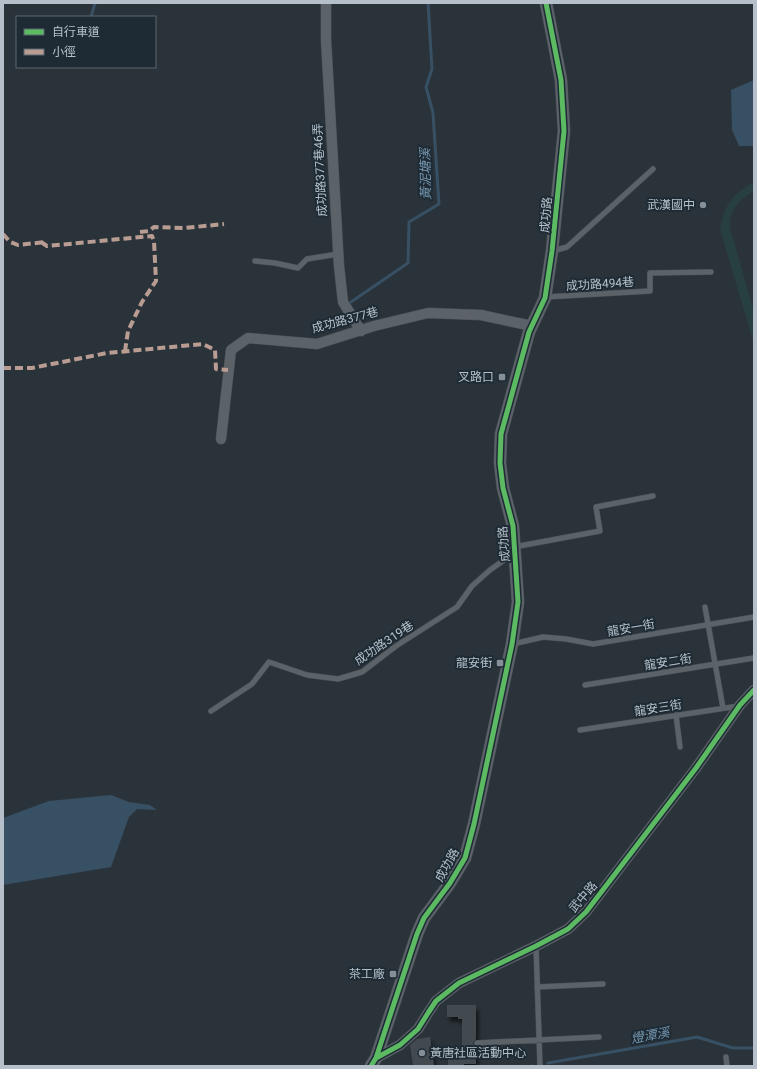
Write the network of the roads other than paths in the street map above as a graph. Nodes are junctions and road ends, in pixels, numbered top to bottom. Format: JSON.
{"nodes":[{"id":1,"x":326,"y":3,"type":"edge"},
{"id":2,"x":546,"y":3,"type":"edge"},
{"id":3,"x":654,"y":170,"type":"dead end"},
{"id":4,"x":552,"y":251,"type":"junction"},
{"id":5,"x":338,"y":254,"type":"junction"},
{"id":6,"x":255,"y":261,"type":"dead end"},
{"id":7,"x":711,"y":272,"type":"dead end"},
{"id":8,"x":545,"y":298,"type":"junction"},
{"id":9,"x":532,"y":326,"type":"junction"},
{"id":10,"x":361,"y":330,"type":"junction"},
{"id":11,"x":221,"y":438,"type":"dead end"},
{"id":12,"x":653,"y":496,"type":"dead end"},
{"id":13,"x":514,"y":550,"type":"junction"},
{"id":14,"x":705,"y":607,"type":"dead end"},
{"id":15,"x":754,"y":617,"type":"edge"},
{"id":16,"x":708,"y":624,"type":"junction"},
{"id":17,"x":512,"y":644,"type":"junction"},
{"id":18,"x":754,"y":658,"type":"edge"},
{"id":19,"x":716,"y":664,"type":"junction"},
{"id":20,"x":585,"y":686,"type":"dead end"},
{"id":21,"x":754,"y":690,"type":"edge"},
{"id":22,"x":740,"y":705,"type":"junction"},
{"id":23,"x":723,"y":708,"type":"junction"},
{"id":24,"x":211,"y":711,"type":"dead end"},
{"id":25,"x":676,"y":715,"type":"junction"},
{"id":26,"x":580,"y":730,"type":"dead end"},
{"id":27,"x":680,"y":747,"type":"dead end"},
{"id":28,"x":536,"y":946,"type":"junction"},
{"id":29,"x":603,"y":984,"type":"dead end"},
{"id":30,"x":537,"y":987,"type":"junction"},
{"id":31,"x":599,"y":1036,"type":"dead end"},
{"id":32,"x":539,"y":1041,"type":"junction"},
{"id":33,"x":477,"y":1043,"type":"dead end"},
{"id":34,"x":726,"y":1057,"type":"dead end"},
{"id":35,"x":374,"y":1062,"type":"edge"},
{"id":36,"x":540,"y":1066,"type":"edge"},
{"id":37,"x":727,"y":1066,"type":"edge"}],
"edges":[{"from":1,"to":5,"type":"street","name":"成功路377巷46弄"},
{"from":2,"to":4,"type":"street","name":"成功路"},
{"from":3,"to":4,"type":"lane"},
{"from":4,"to":8,"type":"street","name":"成功路"},
{"from":5,"to":6,"type":"lane"},
{"from":5,"to":10,"type":"street","name":"成功路377巷46弄"},
{"from":7,"to":8,"type":"lane","name":"成功路494巷"},
{"from":8,"to":9,"type":"street","name":"成功路"},
{"from":9,"to":10,"type":"street","name":"成功路377巷"},
{"from":9,"to":13,"type":"street","name":"成功路"},
{"from":10,"to":11,"type":"street","name":"成功路377巷"},
{"from":12,"to":13,"type":"lane"},
{"from":13,"to":17,"type":"street","name":"成功路"},
{"from":13,"to":24,"type":"lane","name":"成功路319巷"},
{"from":14,"to":16,"type":"lane"},
{"from":15,"to":16,"type":"lane","name":"龍安一街"},
{"from":16,"to":17,"type":"lane","name":"龍安一街"},
{"from":16,"to":19,"type":"lane"},
{"from":17,"to":35,"type":"street","name":"成功路"},
{"from":18,"to":19,"type":"lane","name":"龍安二街"},
{"from":19,"to":20,"type":"lane","name":"龍安二街"},
{"from":19,"to":23,"type":"lane"},
{"from":21,"to":22,"type":"street","name":"武中路"},
{"from":22,"to":23,"type":"lane","name":"龍安三街"},
{"from":22,"to":28,"type":"street","name":"武中路"},
{"from":23,"to":25,"type":"lane","name":"龍安三街"},
{"from":25,"to":26,"type":"lane","name":"龍安三街"},
{"from":25,"to":27,"type":"lane"},
{"from":28,"to":30,"type":"lane"},
{"from":28,"to":35,"type":"street","name":"武中路"},
{"from":29,"to":30,"type":"lane"},
{"from":30,"to":32,"type":"lane"},
{"from":31,"to":32,"type":"lane"},
{"from":32,"to":33,"type":"lane"},
{"from":32,"to":36,"type":"lane"},
{"from":34,"to":37,"type":"lane"}]}
